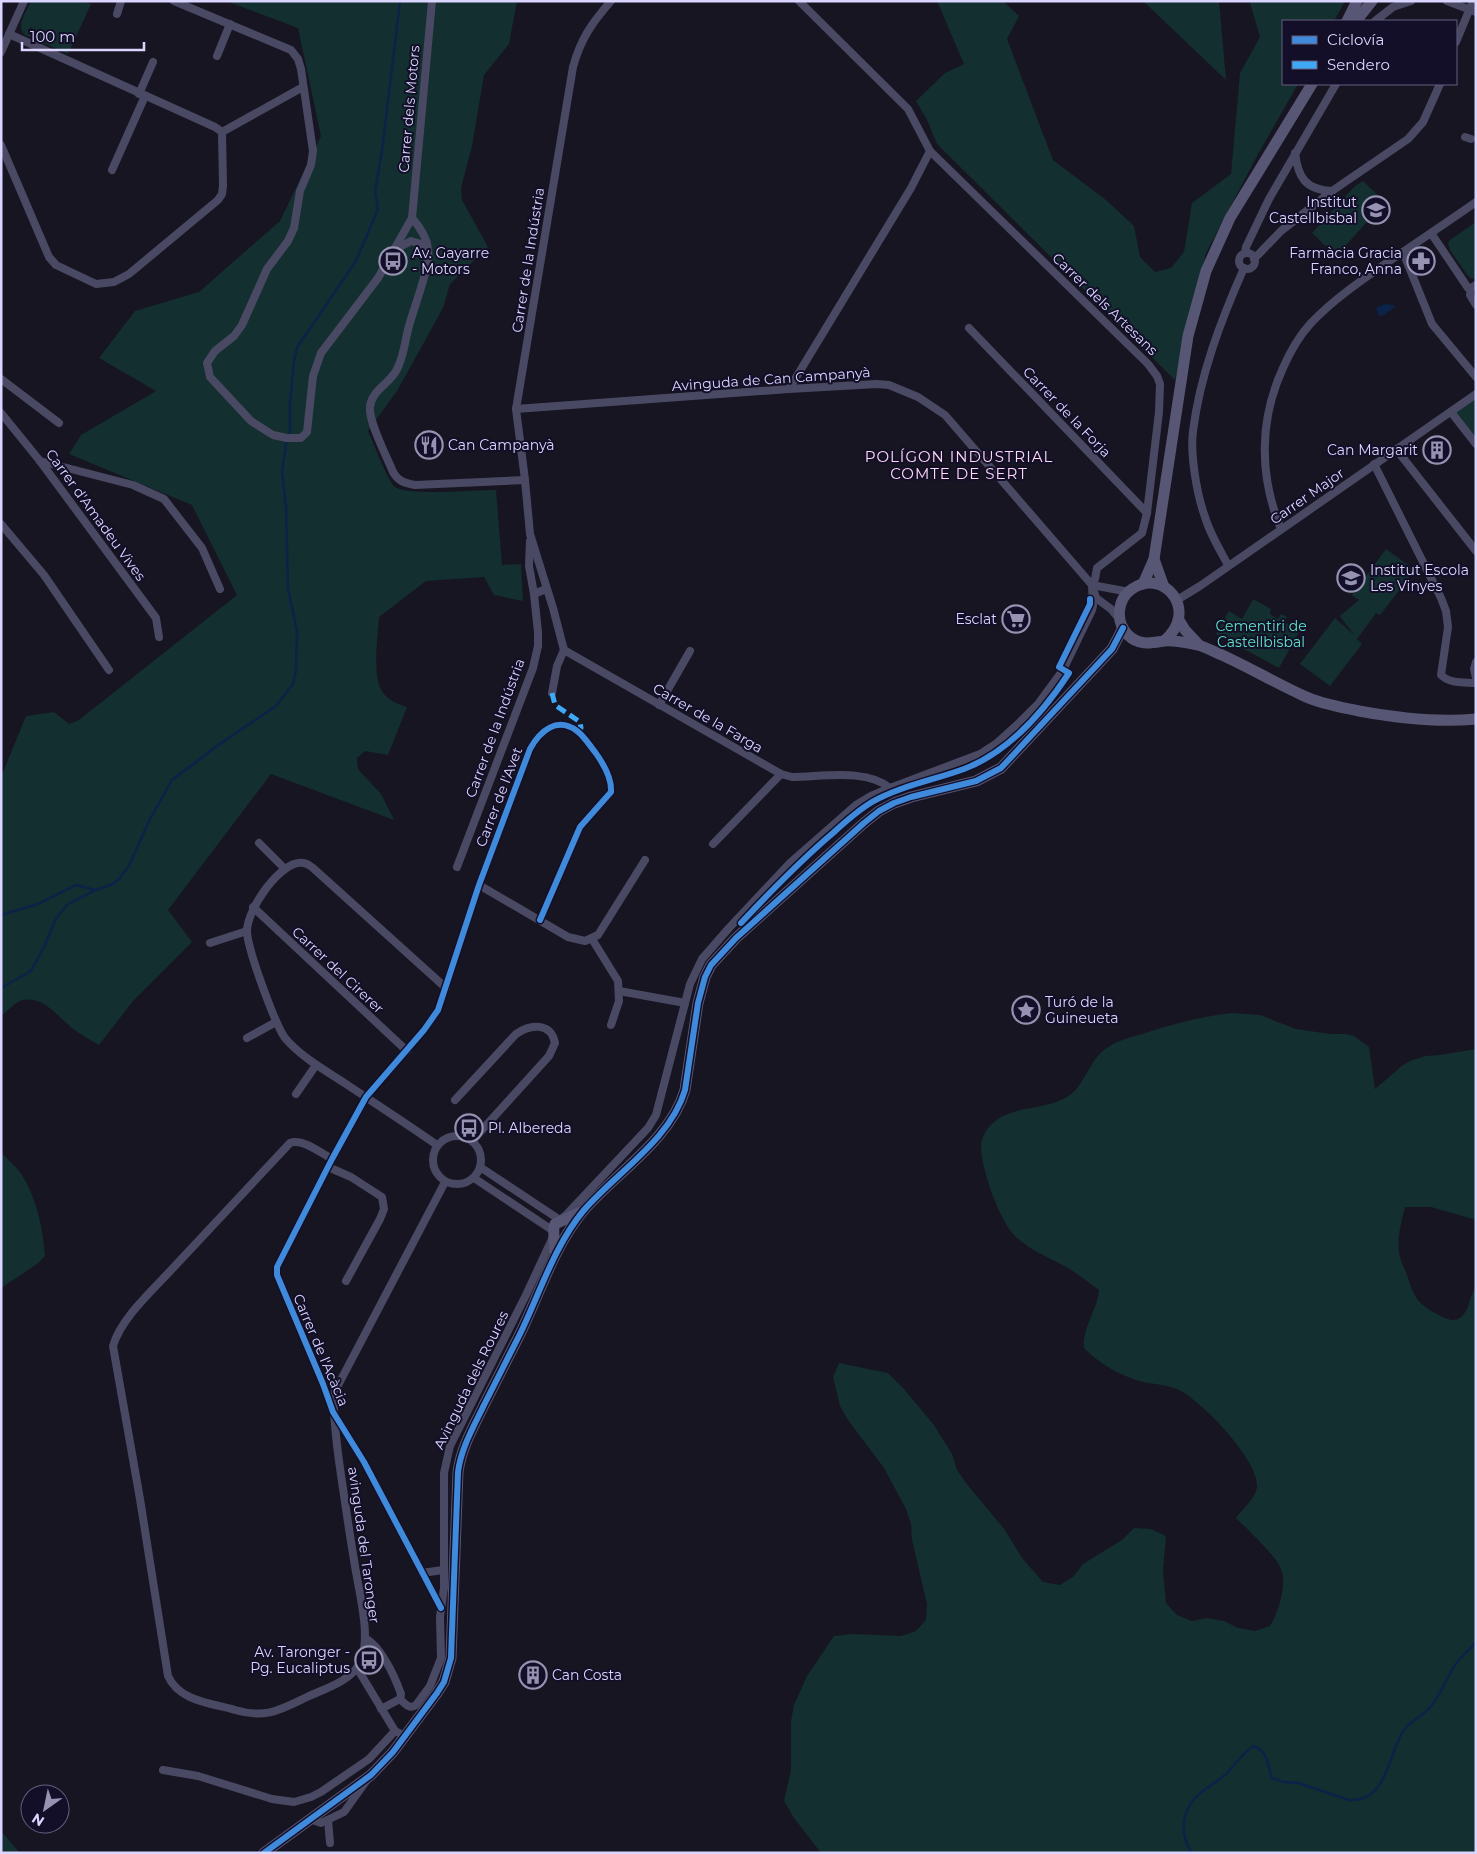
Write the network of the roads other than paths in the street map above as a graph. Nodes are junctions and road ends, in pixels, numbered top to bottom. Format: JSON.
{"nodes":[{"id":1,"x":24,"y":1,"type":"edge"},
{"id":2,"x":121,"y":1,"type":"edge"},
{"id":3,"x":174,"y":1,"type":"edge"},
{"id":4,"x":432,"y":1,"type":"edge"},
{"id":5,"x":611,"y":1,"type":"edge"},
{"id":6,"x":799,"y":1,"type":"edge"},
{"id":7,"x":1357,"y":1,"type":"edge"},
{"id":8,"x":1372,"y":1,"type":"edge"},
{"id":9,"x":1411,"y":1,"type":"edge"},
{"id":10,"x":1447,"y":1,"type":"edge"},
{"id":11,"x":1473,"y":1,"type":"edge"},
{"id":12,"x":1472,"y":11,"type":"edge"},
{"id":13,"x":117,"y":14,"type":"dead end"},
{"id":14,"x":1347,"y":20,"type":"edge"},
{"id":15,"x":1357,"y":20,"type":"edge"},
{"id":16,"x":1376,"y":20,"type":"edge"},
{"id":17,"x":230,"y":24,"type":"junction"},
{"id":18,"x":9,"y":34,"type":"junction"},
{"id":19,"x":1457,"y":40,"type":"edge"},
{"id":20,"x":1,"y":52,"type":"edge"},
{"id":21,"x":217,"y":56,"type":"dead end"},
{"id":22,"x":153,"y":62,"type":"dead end"},
{"id":23,"x":1311,"y":85,"type":"edge"},
{"id":24,"x":1335,"y":85,"type":"edge"},
{"id":25,"x":1440,"y":85,"type":"edge"},
{"id":26,"x":303,"y":86,"type":"junction"},
{"id":27,"x":142,"y":95,"type":"junction"},
{"id":28,"x":222,"y":132,"type":"junction"},
{"id":29,"x":1,"y":145,"type":"edge"},
{"id":30,"x":930,"y":151,"type":"junction"},
{"id":31,"x":1296,"y":154,"type":"junction"},
{"id":32,"x":112,"y":170,"type":"dead end"},
{"id":33,"x":1332,"y":191,"type":"junction"},
{"id":34,"x":1476,"y":202,"type":"edge"},
{"id":35,"x":412,"y":218,"type":"junction"},
{"id":36,"x":1431,"y":233,"type":"junction"},
{"id":37,"x":394,"y":250,"type":"junction"},
{"id":38,"x":428,"y":252,"type":"junction"},
{"id":39,"x":1403,"y":252,"type":"junction"},
{"id":40,"x":1245,"y":253,"type":"junction"},
{"id":41,"x":1254,"y":260,"type":"junction"},
{"id":42,"x":1244,"y":268,"type":"junction"},
{"id":43,"x":1474,"y":286,"type":"edge"},
{"id":44,"x":1476,"y":305,"type":"edge"},
{"id":45,"x":969,"y":328,"type":"dead end"},
{"id":46,"x":1476,"y":377,"type":"edge"},
{"id":47,"x":1,"y":379,"type":"edge"},
{"id":48,"x":789,"y":389,"type":"junction"},
{"id":49,"x":1476,"y":394,"type":"edge"},
{"id":50,"x":516,"y":410,"type":"junction"},
{"id":51,"x":1451,"y":412,"type":"junction"},
{"id":52,"x":1,"y":413,"type":"edge"},
{"id":53,"x":59,"y":423,"type":"dead end"},
{"id":54,"x":1476,"y":444,"type":"edge"},
{"id":55,"x":1396,"y":449,"type":"junction"},
{"id":56,"x":40,"y":460,"type":"junction"},
{"id":57,"x":1374,"y":464,"type":"junction"},
{"id":58,"x":525,"y":480,"type":"junction"},
{"id":59,"x":1147,"y":512,"type":"junction"},
{"id":60,"x":1,"y":524,"type":"edge"},
{"id":61,"x":1280,"y":530,"type":"junction"},
{"id":62,"x":530,"y":534,"type":"junction"},
{"id":63,"x":1476,"y":552,"type":"edge"},
{"id":64,"x":1154,"y":559,"type":"junction"},
{"id":65,"x":1228,"y":565,"type":"junction"},
{"id":66,"x":1143,"y":584,"type":"junction"},
{"id":67,"x":1092,"y":585,"type":"junction"},
{"id":68,"x":1164,"y":587,"type":"junction"},
{"id":69,"x":220,"y":589,"type":"dead end"},
{"id":70,"x":546,"y":589,"type":"junction"},
{"id":71,"x":1129,"y":592,"type":"junction"},
{"id":72,"x":534,"y":594,"type":"junction"},
{"id":73,"x":1177,"y":600,"type":"junction"},
{"id":74,"x":1179,"y":620,"type":"junction"},
{"id":75,"x":1121,"y":624,"type":"junction"},
{"id":76,"x":159,"y":637,"type":"dead end"},
{"id":77,"x":1137,"y":641,"type":"junction"},
{"id":78,"x":1164,"y":641,"type":"junction"},
{"id":79,"x":1199,"y":645,"type":"junction"},
{"id":80,"x":1112,"y":649,"type":"junction"},
{"id":81,"x":564,"y":650,"type":"junction"},
{"id":82,"x":690,"y":651,"type":"dead end"},
{"id":83,"x":1476,"y":662,"type":"edge"},
{"id":84,"x":109,"y":670,"type":"dead end"},
{"id":85,"x":1476,"y":678,"type":"edge"},
{"id":86,"x":1476,"y":683,"type":"edge"},
{"id":87,"x":552,"y":693,"type":"dead end"},
{"id":88,"x":659,"y":705,"type":"junction"},
{"id":89,"x":1476,"y":719,"type":"edge"},
{"id":90,"x":782,"y":774,"type":"junction"},
{"id":91,"x":890,"y":788,"type":"junction"},
{"id":92,"x":259,"y":843,"type":"dead end"},
{"id":93,"x":713,"y":844,"type":"dead end"},
{"id":94,"x":645,"y":860,"type":"dead end"},
{"id":95,"x":457,"y":867,"type":"dead end"},
{"id":96,"x":284,"y":868,"type":"junction"},
{"id":97,"x":479,"y":885,"type":"junction"},
{"id":98,"x":253,"y":907,"type":"junction"},
{"id":99,"x":540,"y":920,"type":"junction"},
{"id":100,"x":247,"y":931,"type":"junction"},
{"id":101,"x":592,"y":939,"type":"junction"},
{"id":102,"x":210,"y":943,"type":"dead end"},
{"id":103,"x":446,"y":988,"type":"junction"},
{"id":104,"x":619,"y":991,"type":"junction"},
{"id":105,"x":685,"y":1003,"type":"junction"},
{"id":106,"x":276,"y":1022,"type":"junction"},
{"id":107,"x":611,"y":1025,"type":"dead end"},
{"id":108,"x":247,"y":1038,"type":"dead end"},
{"id":109,"x":406,"y":1051,"type":"junction"},
{"id":110,"x":316,"y":1064,"type":"junction"},
{"id":111,"x":296,"y":1094,"type":"dead end"},
{"id":112,"x":366,"y":1097,"type":"junction"},
{"id":113,"x":455,"y":1100,"type":"dead end"},
{"id":114,"x":472,"y":1141,"type":"junction"},
{"id":115,"x":437,"y":1145,"type":"junction"},
{"id":116,"x":332,"y":1159,"type":"junction"},
{"id":117,"x":328,"y":1166,"type":"junction"},
{"id":118,"x":480,"y":1167,"type":"junction"},
{"id":119,"x":474,"y":1178,"type":"junction"},
{"id":120,"x":445,"y":1182,"type":"junction"},
{"id":121,"x":585,"y":1209,"type":"junction"},
{"id":122,"x":560,"y":1220,"type":"junction"},
{"id":123,"x":553,"y":1232,"type":"junction"},
{"id":124,"x":567,"y":1233,"type":"junction"},
{"id":125,"x":556,"y":1254,"type":"junction"},
{"id":126,"x":346,"y":1281,"type":"dead end"},
{"id":127,"x":333,"y":1412,"type":"junction"},
{"id":128,"x":443,"y":1570,"type":"junction"},
{"id":129,"x":422,"y":1573,"type":"junction"},
{"id":130,"x":441,"y":1608,"type":"junction"},
{"id":131,"x":365,"y":1638,"type":"junction"},
{"id":132,"x":357,"y":1668,"type":"junction"},
{"id":133,"x":400,"y":1699,"type":"junction"},
{"id":134,"x":381,"y":1710,"type":"junction"},
{"id":135,"x":400,"y":1734,"type":"junction"},
{"id":136,"x":164,"y":1770,"type":"dead end"},
{"id":137,"x":371,"y":1774,"type":"junction"},
{"id":138,"x":310,"y":1819,"type":"junction"},
{"id":139,"x":328,"y":1820,"type":"junction"},
{"id":140,"x":330,"y":1843,"type":"dead end"},
{"id":141,"x":264,"y":1853,"type":"edge"}],
"edges":[{"from":1,"to":18,"type":"street"},
{"from":2,"to":13,"type":"street"},
{"from":3,"to":17,"type":"street"},
{"from":4,"to":35,"type":"street","name":"Carrer dels Motors"},
{"from":5,"to":50,"type":"street","name":"Carrer de la Indústria"},
{"from":6,"to":30,"type":"street"},
{"from":7,"to":14,"type":"street"},
{"from":8,"to":15,"type":"street"},
{"from":9,"to":16,"type":"street"},
{"from":10,"to":12,"type":"street"},
{"from":11,"to":12,"type":"street"},
{"from":12,"to":19,"type":"street"},
{"from":17,"to":21,"type":"street"},
{"from":17,"to":26,"type":"street"},
{"from":18,"to":20,"type":"street"},
{"from":18,"to":27,"type":"street"},
{"from":22,"to":27,"type":"street"},
{"from":23,"to":64,"type":"street"},
{"from":24,"to":31,"type":"street"},
{"from":25,"to":33,"type":"street"},
{"from":26,"to":28,"type":"street"},
{"from":26,"to":37,"type":"street"},
{"from":27,"to":28,"type":"street"},
{"from":27,"to":32,"type":"street"},
{"from":28,"to":29,"type":"street"},
{"from":30,"to":48,"type":"street"},
{"from":30,"to":59,"type":"street","name":"Carrer dels Artesans"},
{"from":31,"to":33,"type":"street"},
{"from":31,"to":40,"type":"street"},
{"from":33,"to":41,"type":"street"},
{"from":34,"to":36,"type":"street"},
{"from":35,"to":37,"type":"street"},
{"from":35,"to":38,"type":"street"},
{"from":36,"to":39,"type":"street"},
{"from":36,"to":43,"type":"street"},
{"from":37,"to":38,"type":"street"},
{"from":38,"to":58,"type":"street"},
{"from":39,"to":46,"type":"street"},
{"from":39,"to":61,"type":"street"},
{"from":40,"to":41,"type":"street"},
{"from":40,"to":42,"type":"street"},
{"from":41,"to":42,"type":"street"},
{"from":42,"to":65,"type":"street"},
{"from":43,"to":44,"type":"street"},
{"from":45,"to":59,"type":"street","name":"Carrer de la Forja"},
{"from":47,"to":53,"type":"street"},
{"from":48,"to":50,"type":"street","name":"Avinguda de Can Campanyà"},
{"from":48,"to":67,"type":"street","name":"Avinguda de Can Campanyà"},
{"from":49,"to":51,"type":"street","name":"Carrer Major"},
{"from":50,"to":58,"type":"street","name":"Carrer de la Indústria"},
{"from":51,"to":54,"type":"street"},
{"from":51,"to":55,"type":"street","name":"Carrer Major"},
{"from":52,"to":56,"type":"street","name":"Carrer d'Amadeu Vives"},
{"from":55,"to":57,"type":"street","name":"Carrer Major"},
{"from":55,"to":63,"type":"street"},
{"from":56,"to":69,"type":"street"},
{"from":56,"to":76,"type":"street","name":"Carrer d'Amadeu Vives"},
{"from":57,"to":61,"type":"street","name":"Carrer Major"},
{"from":57,"to":86,"type":"street"},
{"from":58,"to":62,"type":"street","name":"Carrer de la Indústria"},
{"from":59,"to":67,"type":"street","name":"Carrer dels Artesans"},
{"from":60,"to":84,"type":"street"},
{"from":61,"to":65,"type":"street","name":"Carrer Major"},
{"from":62,"to":70,"type":"street","name":"Carrer de la Indústria"},
{"from":62,"to":72,"type":"street","name":"Carrer de la Indústria"},
{"from":64,"to":66,"type":"street"},
{"from":64,"to":68,"type":"street"},
{"from":65,"to":73,"type":"street","name":"Carrer Major"},
{"from":66,"to":68,"type":"street"},
{"from":66,"to":71,"type":"street"},
{"from":67,"to":71,"type":"street"},
{"from":67,"to":75,"type":"street","name":"Avinguda de Can Campanyà"},
{"from":67,"to":91,"type":"street"},
{"from":68,"to":73,"type":"street"},
{"from":70,"to":72,"type":"street"},
{"from":70,"to":81,"type":"street","name":"Carrer de la Indústria"},
{"from":71,"to":75,"type":"street"},
{"from":72,"to":95,"type":"street","name":"Carrer de la Indústria"},
{"from":73,"to":74,"type":"street"},
{"from":74,"to":78,"type":"street"},
{"from":74,"to":79,"type":"street"},
{"from":75,"to":77,"type":"street"},
{"from":75,"to":80,"type":"street"},
{"from":77,"to":78,"type":"street"},
{"from":77,"to":80,"type":"street"},
{"from":78,"to":79,"type":"street"},
{"from":79,"to":89,"type":"street"},
{"from":80,"to":121,"type":"street"},
{"from":81,"to":87,"type":"street"},
{"from":81,"to":88,"type":"street","name":"Carrer de la Farga"},
{"from":82,"to":88,"type":"street"},
{"from":83,"to":85,"type":"street"},
{"from":88,"to":90,"type":"street","name":"Carrer de la Farga"},
{"from":90,"to":91,"type":"street","name":"Carrer de la Farga"},
{"from":90,"to":93,"type":"street"},
{"from":91,"to":105,"type":"street"},
{"from":92,"to":96,"type":"street"},
{"from":94,"to":101,"type":"street"},
{"from":96,"to":98,"type":"street"},
{"from":96,"to":103,"type":"street"},
{"from":97,"to":99,"type":"street"},
{"from":97,"to":99,"type":"street","name":"Carrer de l'Avet"},
{"from":97,"to":103,"type":"street","name":"Carrer de l'Avet"},
{"from":98,"to":100,"type":"street"},
{"from":98,"to":109,"type":"street","name":"Carrer del Cirerer"},
{"from":99,"to":101,"type":"street"},
{"from":100,"to":102,"type":"street"},
{"from":100,"to":106,"type":"street"},
{"from":101,"to":104,"type":"street"},
{"from":103,"to":109,"type":"street","name":"Carrer de l'Avet"},
{"from":104,"to":105,"type":"street"},
{"from":104,"to":107,"type":"street"},
{"from":105,"to":122,"type":"street"},
{"from":106,"to":108,"type":"street"},
{"from":106,"to":110,"type":"street"},
{"from":109,"to":112,"type":"street","name":"Carrer de l'Avet"},
{"from":110,"to":111,"type":"street"},
{"from":110,"to":112,"type":"street"},
{"from":112,"to":115,"type":"street"},
{"from":112,"to":116,"type":"street","name":"Carrer de l'Acàcia"},
{"from":113,"to":114,"type":"street"},
{"from":114,"to":115,"type":"street"},
{"from":114,"to":118,"type":"street"},
{"from":115,"to":120,"type":"street"},
{"from":116,"to":117,"type":"street","name":"Carrer de l'Acàcia"},
{"from":116,"to":132,"type":"street"},
{"from":117,"to":126,"type":"street"},
{"from":117,"to":127,"type":"street","name":"Carrer de l'Acàcia"},
{"from":118,"to":119,"type":"street"},
{"from":118,"to":122,"type":"street"},
{"from":119,"to":120,"type":"street"},
{"from":119,"to":123,"type":"street"},
{"from":120,"to":127,"type":"street","name":"avinguda del Taronger"},
{"from":121,"to":122,"type":"street"},
{"from":121,"to":124,"type":"street"},
{"from":122,"to":123,"type":"street"},
{"from":122,"to":124,"type":"street"},
{"from":123,"to":124,"type":"street"},
{"from":123,"to":125,"type":"street"},
{"from":123,"to":128,"type":"street","name":"Avinguda dels Roures"},
{"from":124,"to":125,"type":"street"},
{"from":125,"to":135,"type":"street"},
{"from":127,"to":129,"type":"street","name":"Carrer de l'Acàcia"},
{"from":127,"to":131,"type":"street","name":"avinguda del Taronger"},
{"from":128,"to":129,"type":"street"},
{"from":128,"to":130,"type":"street","name":"Avinguda dels Roures"},
{"from":129,"to":130,"type":"street","name":"Carrer de l'Acàcia"},
{"from":130,"to":133,"type":"street","name":"Avinguda dels Roures"},
{"from":131,"to":132,"type":"street","name":"avinguda del Taronger"},
{"from":131,"to":133,"type":"street"},
{"from":132,"to":134,"type":"street"},
{"from":133,"to":134,"type":"street"},
{"from":134,"to":135,"type":"street"},
{"from":135,"to":136,"type":"street"},
{"from":135,"to":137,"type":"street"},
{"from":137,"to":138,"type":"street"},
{"from":137,"to":139,"type":"street"},
{"from":138,"to":139,"type":"street"},
{"from":138,"to":141,"type":"street"},
{"from":139,"to":140,"type":"street"}]}
